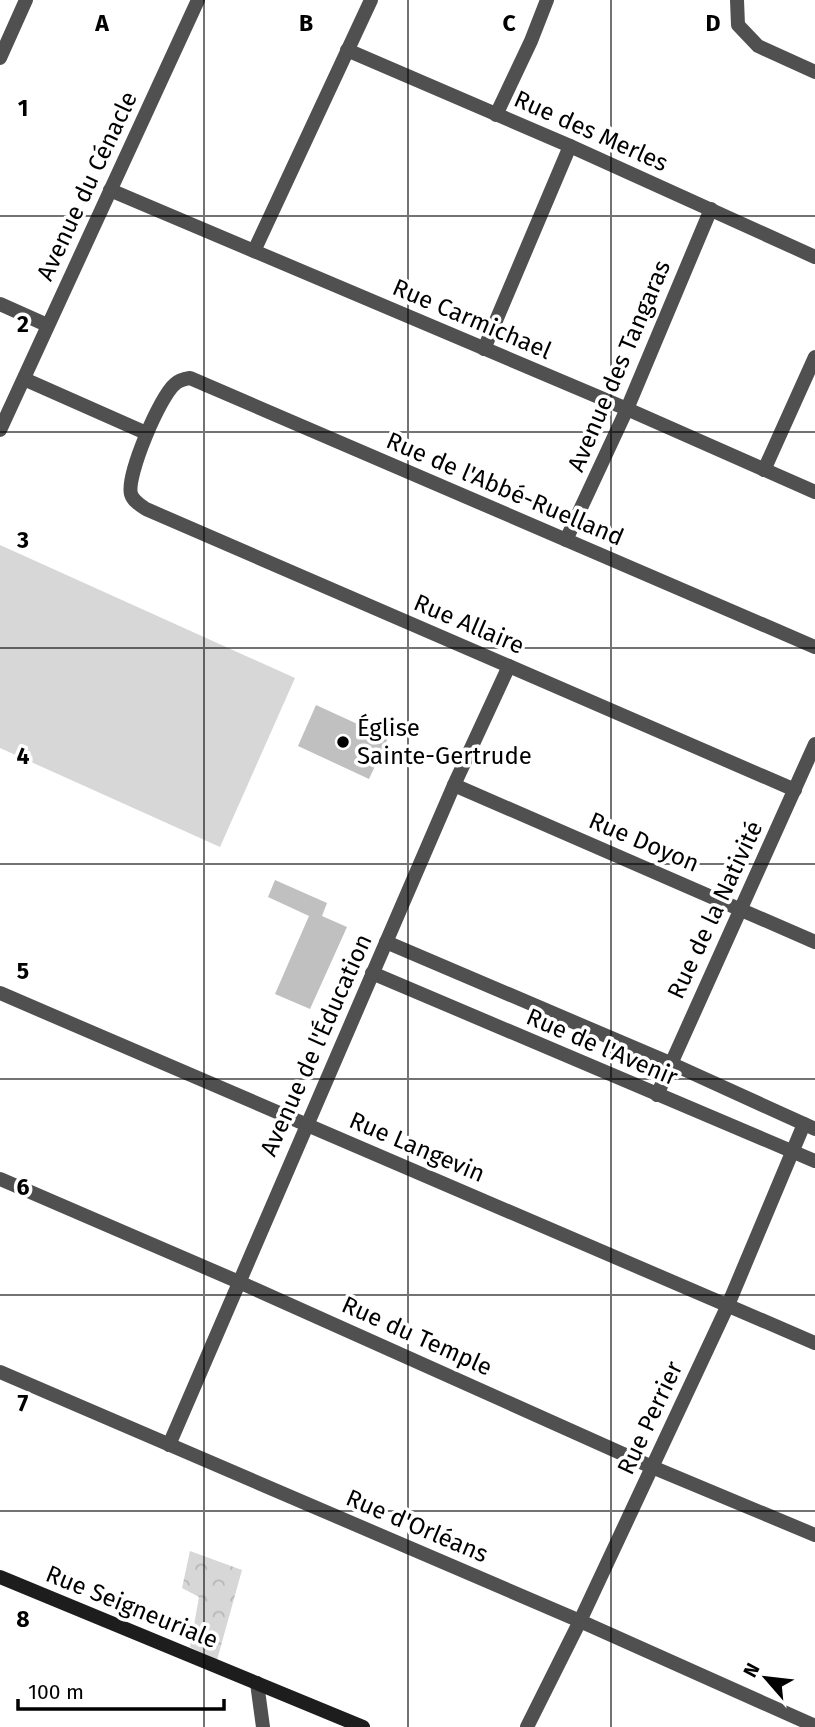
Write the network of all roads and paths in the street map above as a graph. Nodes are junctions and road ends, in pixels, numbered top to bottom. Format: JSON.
{"nodes":[{"id":1,"x":26,"y":0,"type":"edge"},
{"id":2,"x":198,"y":0,"type":"edge"},
{"id":3,"x":371,"y":0,"type":"edge"},
{"id":4,"x":547,"y":0,"type":"edge"},
{"id":5,"x":737,"y":0,"type":"edge"},
{"id":6,"x":347,"y":50,"type":"junction"},
{"id":7,"x":0,"y":58,"type":"edge"},
{"id":8,"x":815,"y":72,"type":"edge"},
{"id":9,"x":496,"y":115,"type":"junction"},
{"id":10,"x":570,"y":146,"type":"junction"},
{"id":11,"x":110,"y":190,"type":"junction"},
{"id":12,"x":711,"y":209,"type":"junction"},
{"id":13,"x":254,"y":251,"type":"junction"},
{"id":14,"x":815,"y":257,"type":"edge"},
{"id":15,"x":0,"y":304,"type":"edge"},
{"id":16,"x":47,"y":325,"type":"junction"},
{"id":17,"x":484,"y":349,"type":"junction"},
{"id":18,"x":815,"y":357,"type":"edge"},
{"id":19,"x":24,"y":379,"type":"junction"},
{"id":20,"x":627,"y":409,"type":"junction"},
{"id":21,"x":0,"y":430,"type":"edge"},
{"id":22,"x":146,"y":433,"type":"junction"},
{"id":23,"x":764,"y":470,"type":"junction"},
{"id":24,"x":815,"y":492,"type":"edge"},
{"id":25,"x":566,"y":540,"type":"junction"},
{"id":26,"x":815,"y":648,"type":"edge"},
{"id":27,"x":509,"y":666,"type":"junction"},
{"id":28,"x":815,"y":744,"type":"edge"},
{"id":29,"x":454,"y":785,"type":"junction"},
{"id":30,"x":795,"y":790,"type":"junction"},
{"id":31,"x":739,"y":909,"type":"junction"},
{"id":32,"x":386,"y":942,"type":"junction"},
{"id":33,"x":815,"y":942,"type":"edge"},
{"id":34,"x":372,"y":973,"type":"junction"},
{"id":35,"x":0,"y":993,"type":"edge"},
{"id":36,"x":670,"y":1063,"type":"junction"},
{"id":37,"x":657,"y":1095,"type":"junction"},
{"id":38,"x":306,"y":1124,"type":"junction"},
{"id":39,"x":810,"y":1126,"type":"edge"},
{"id":40,"x":792,"y":1152,"type":"junction"},
{"id":41,"x":815,"y":1161,"type":"edge"},
{"id":42,"x":0,"y":1179,"type":"edge"},
{"id":43,"x":239,"y":1282,"type":"junction"},
{"id":44,"x":728,"y":1305,"type":"junction"},
{"id":45,"x":815,"y":1343,"type":"edge"},
{"id":46,"x":0,"y":1372,"type":"edge"},
{"id":47,"x":169,"y":1445,"type":"junction"},
{"id":48,"x":652,"y":1467,"type":"junction"},
{"id":49,"x":815,"y":1535,"type":"edge"},
{"id":50,"x":0,"y":1577,"type":"edge"},
{"id":51,"x":580,"y":1620,"type":"junction"},
{"id":52,"x":257,"y":1683,"type":"junction"},
{"id":53,"x":815,"y":1726,"type":"edge"},
{"id":54,"x":263,"y":1727,"type":"edge"},
{"id":55,"x":363,"y":1727,"type":"edge"},
{"id":56,"x":527,"y":1727,"type":"edge"}],
"edges":[{"from":1,"to":7,"type":"street"},
{"from":2,"to":11,"type":"street","name":"Avenue du Cénacle"},
{"from":3,"to":6,"type":"street"},
{"from":4,"to":9,"type":"street"},
{"from":5,"to":8,"type":"street"},
{"from":6,"to":9,"type":"street","name":"Rue des Merles"},
{"from":6,"to":13,"type":"street"},
{"from":9,"to":10,"type":"street","name":"Rue des Merles"},
{"from":10,"to":12,"type":"street","name":"Rue des Merles"},
{"from":10,"to":17,"type":"street"},
{"from":11,"to":13,"type":"street","name":"Rue Carmichael"},
{"from":11,"to":16,"type":"street","name":"Avenue du Cénacle"},
{"from":12,"to":14,"type":"street","name":"Rue des Merles"},
{"from":12,"to":20,"type":"street","name":"Avenue des Tangaras"},
{"from":13,"to":17,"type":"street","name":"Rue Carmichael"},
{"from":15,"to":16,"type":"street"},
{"from":16,"to":19,"type":"street","name":"Avenue du Cénacle"},
{"from":17,"to":20,"type":"street","name":"Rue Carmichael"},
{"from":18,"to":23,"type":"street"},
{"from":19,"to":21,"type":"street","name":"Avenue du Cénacle"},
{"from":19,"to":22,"type":"street"},
{"from":20,"to":23,"type":"street","name":"Rue Carmichael"},
{"from":20,"to":25,"type":"street","name":"Avenue des Tangaras"},
{"from":22,"to":25,"type":"street","name":"Rue de l'Abbé-Ruelland"},
{"from":22,"to":27,"type":"street","name":"Rue Allaire"},
{"from":23,"to":24,"type":"street","name":"Rue Carmichael"},
{"from":25,"to":26,"type":"street","name":"Rue de l'Abbé-Ruelland"},
{"from":27,"to":29,"type":"street","name":"Avenue de l'Éducation"},
{"from":27,"to":30,"type":"street","name":"Rue Allaire"},
{"from":28,"to":30,"type":"street","name":"Rue de la Nativité"},
{"from":29,"to":31,"type":"street","name":"Rue Doyon"},
{"from":29,"to":32,"type":"street","name":"Avenue de l'Éducation"},
{"from":30,"to":31,"type":"street","name":"Rue de la Nativité"},
{"from":31,"to":33,"type":"street","name":"Rue Doyon"},
{"from":31,"to":36,"type":"street","name":"Rue de la Nativité"},
{"from":32,"to":34,"type":"street","name":"Avenue de l'Éducation"},
{"from":32,"to":36,"type":"street","name":"Rue de l'Avenir"},
{"from":34,"to":37,"type":"street","name":"Rue de l'Avenir"},
{"from":34,"to":38,"type":"street","name":"Avenue de l'Éducation"},
{"from":35,"to":38,"type":"street","name":"Rue Langevin"},
{"from":36,"to":37,"type":"street","name":"Rue de la Nativité"},
{"from":36,"to":39,"type":"street","name":"Rue de l'Avenir"},
{"from":37,"to":40,"type":"street","name":"Rue de l'Avenir"},
{"from":38,"to":43,"type":"street","name":"Avenue de l'Éducation"},
{"from":38,"to":44,"type":"street","name":"Rue Langevin"},
{"from":39,"to":40,"type":"street","name":"Rue Perrier"},
{"from":40,"to":41,"type":"street","name":"Rue de l'Avenir"},
{"from":40,"to":44,"type":"street","name":"Rue Perrier"},
{"from":42,"to":43,"type":"street","name":"Rue du Temple"},
{"from":43,"to":47,"type":"street","name":"Avenue de l'Éducation"},
{"from":43,"to":48,"type":"street","name":"Rue du Temple"},
{"from":44,"to":45,"type":"street","name":"Rue Langevin"},
{"from":44,"to":48,"type":"street","name":"Rue Perrier"},
{"from":46,"to":47,"type":"street","name":"Rue d'Orléans"},
{"from":47,"to":51,"type":"street","name":"Rue d'Orléans"},
{"from":48,"to":49,"type":"street","name":"Rue du Temple"},
{"from":48,"to":51,"type":"street","name":"Rue Perrier"},
{"from":50,"to":52,"type":"street","name":"Rue Seigneuriale"},
{"from":51,"to":53,"type":"street","name":"Rue d'Orléans"},
{"from":51,"to":56,"type":"street","name":"Rue Perrier"},
{"from":52,"to":54,"type":"street"},
{"from":52,"to":55,"type":"street","name":"Rue Seigneuriale"}]}
